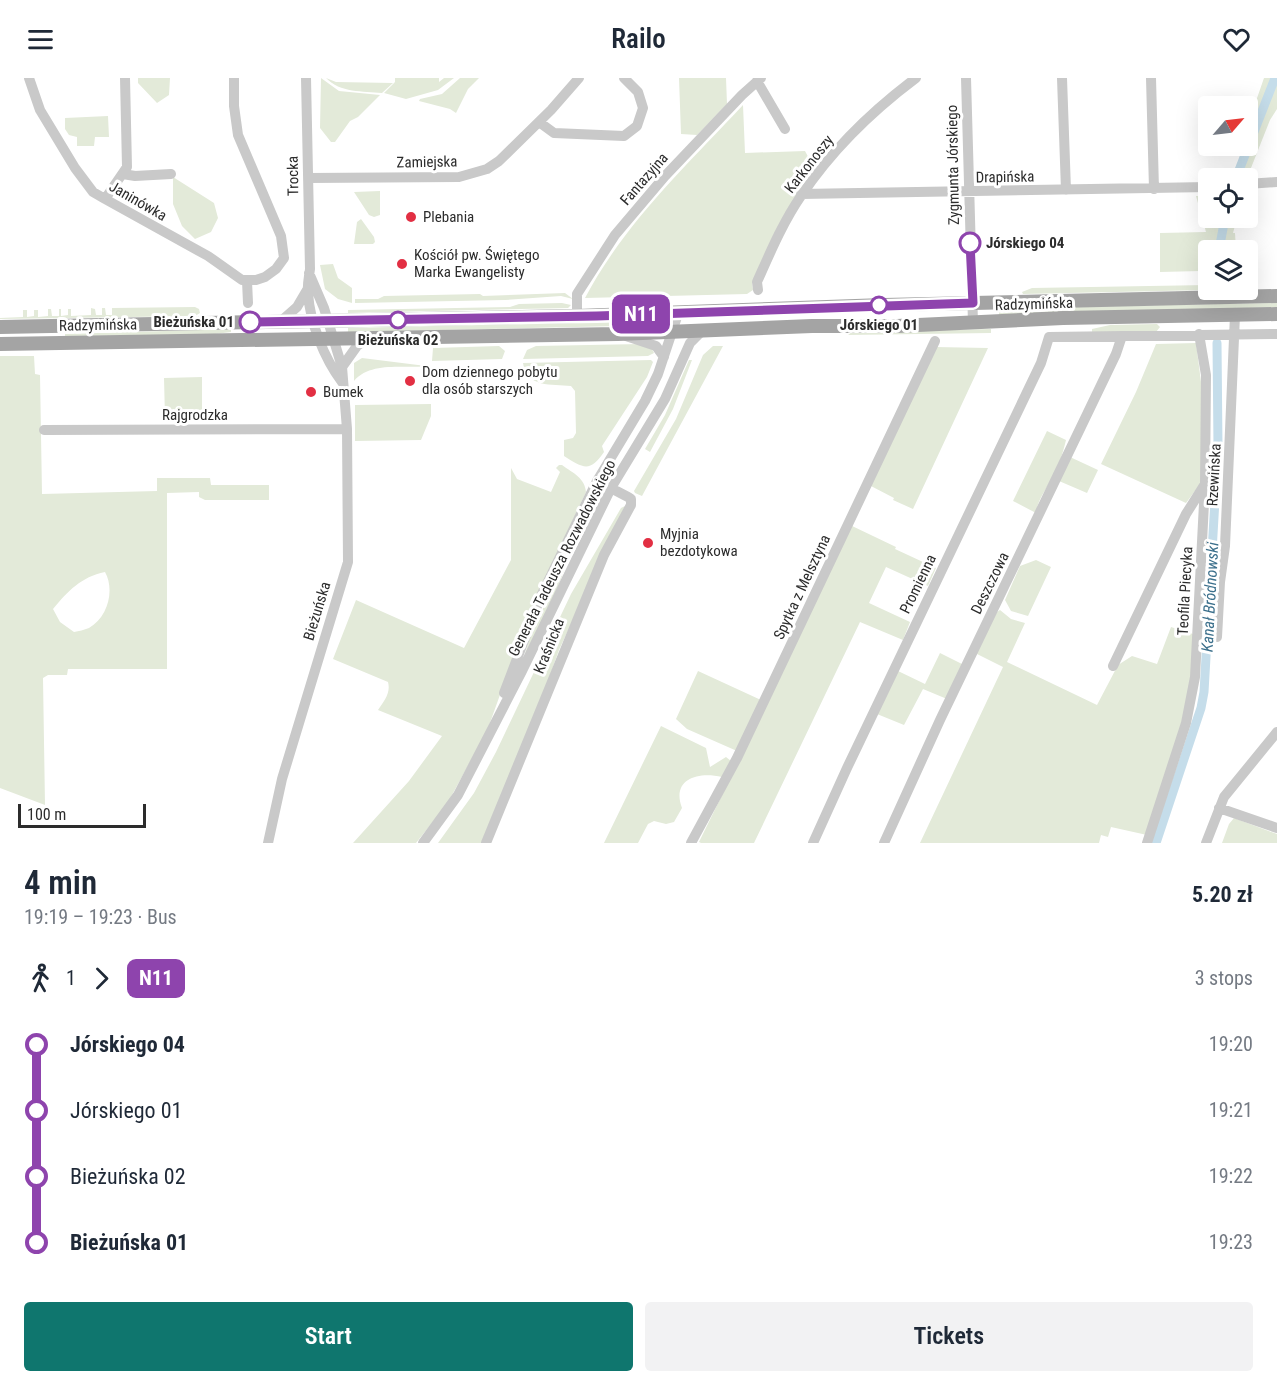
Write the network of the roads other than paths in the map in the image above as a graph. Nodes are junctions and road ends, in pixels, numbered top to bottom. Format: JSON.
{"nodes":[{"id":1,"x":29,"y":78,"type":"edge"},
{"id":2,"x":125,"y":78,"type":"edge"},
{"id":3,"x":234,"y":78,"type":"edge"},
{"id":4,"x":306,"y":78,"type":"edge"},
{"id":5,"x":579,"y":78,"type":"edge"},
{"id":6,"x":624,"y":78,"type":"edge"},
{"id":7,"x":916,"y":78,"type":"edge"},
{"id":8,"x":966,"y":78,"type":"edge"},
{"id":9,"x":1062,"y":78,"type":"edge"},
{"id":10,"x":1151,"y":78,"type":"edge"},
{"id":11,"x":759,"y":80,"type":"edge"},
{"id":12,"x":539,"y":122,"type":"junction"},
{"id":13,"x":785,"y":129,"type":"dead end"},
{"id":14,"x":123,"y":174,"type":"junction"},
{"id":15,"x":171,"y":174,"type":"dead end"},
{"id":16,"x":308,"y":178,"type":"junction"},
{"id":17,"x":1277,"y":182,"type":"edge"},
{"id":18,"x":1258,"y":183,"type":"edge"},
{"id":19,"x":1198,"y":187,"type":"edge"},
{"id":20,"x":1154,"y":189,"type":"junction"},
{"id":21,"x":1066,"y":190,"type":"junction"},
{"id":22,"x":969,"y":192,"type":"junction"},
{"id":23,"x":801,"y":194,"type":"junction"},
{"id":24,"x":105,"y":200,"type":"junction"},
{"id":25,"x":309,"y":273,"type":"junction"},
{"id":26,"x":247,"y":281,"type":"junction"},
{"id":27,"x":308,"y":289,"type":"junction"},
{"id":28,"x":758,"y":290,"type":"dead end"},
{"id":29,"x":1277,"y":296,"type":"edge"},
{"id":30,"x":248,"y":303,"type":"dead end"},
{"id":31,"x":973,"y":303,"type":"junction"},
{"id":32,"x":678,"y":314,"type":"junction"},
{"id":33,"x":1277,"y":314,"type":"edge"},
{"id":34,"x":1235,"y":315,"type":"junction"},
{"id":35,"x":577,"y":316,"type":"junction"},
{"id":36,"x":328,"y":320,"type":"junction"},
{"id":37,"x":313,"y":321,"type":"junction"},
{"id":38,"x":280,"y":322,"type":"junction"},
{"id":39,"x":973,"y":323,"type":"junction"},
{"id":40,"x":0,"y":327,"type":"edge"},
{"id":41,"x":676,"y":331,"type":"junction"},
{"id":42,"x":702,"y":331,"type":"junction"},
{"id":43,"x":618,"y":334,"type":"junction"},
{"id":44,"x":1199,"y":334,"type":"junction"},
{"id":45,"x":1236,"y":334,"type":"junction"},
{"id":46,"x":1277,"y":334,"type":"edge"},
{"id":47,"x":1122,"y":336,"type":"junction"},
{"id":48,"x":326,"y":338,"type":"junction"},
{"id":49,"x":367,"y":339,"type":"junction"},
{"id":50,"x":935,"y":340,"type":"dead end"},
{"id":51,"x":0,"y":344,"type":"edge"},
{"id":52,"x":682,"y":356,"type":"junction"},
{"id":53,"x":664,"y":357,"type":"junction"},
{"id":54,"x":342,"y":367,"type":"junction"},
{"id":55,"x":342,"y":382,"type":"junction"},
{"id":56,"x":347,"y":429,"type":"junction"},
{"id":57,"x":44,"y":430,"type":"dead end"},
{"id":58,"x":597,"y":482,"type":"junction"},
{"id":59,"x":1205,"y":484,"type":"junction"},
{"id":60,"x":611,"y":488,"type":"junction"},
{"id":61,"x":1217,"y":637,"type":"dead end"},
{"id":62,"x":1113,"y":666,"type":"dead end"},
{"id":63,"x":1277,"y":732,"type":"edge"},
{"id":64,"x":486,"y":741,"type":"junction"},
{"id":65,"x":1219,"y":808,"type":"junction"},
{"id":66,"x":1277,"y":828,"type":"edge"},
{"id":67,"x":268,"y":843,"type":"edge"},
{"id":68,"x":423,"y":843,"type":"edge"},
{"id":69,"x":486,"y":843,"type":"edge"},
{"id":70,"x":691,"y":843,"type":"edge"},
{"id":71,"x":813,"y":843,"type":"edge"},
{"id":72,"x":884,"y":843,"type":"edge"},
{"id":73,"x":1147,"y":843,"type":"edge"},
{"id":74,"x":1206,"y":843,"type":"edge"}],
"edges":[{"from":1,"to":24,"type":"street","name":"Janinówka"},
{"from":2,"to":14,"type":"street"},
{"from":3,"to":26,"type":"street"},
{"from":4,"to":16,"type":"street","name":"Trocka"},
{"from":5,"to":12,"type":"street","name":"Zamiejska"},
{"from":6,"to":12,"type":"street"},
{"from":7,"to":23,"type":"street","name":"Karkonoszy"},
{"from":8,"to":22,"type":"street","name":"Zygmunta Jórskiego"},
{"from":9,"to":21,"type":"street"},
{"from":10,"to":20,"type":"street"},
{"from":11,"to":13,"type":"street"},
{"from":11,"to":35,"type":"street","name":"Fantazyjna"},
{"from":12,"to":16,"type":"street","name":"Zamiejska"},
{"from":14,"to":15,"type":"street"},
{"from":14,"to":24,"type":"street"},
{"from":16,"to":25,"type":"street","name":"Trocka"},
{"from":17,"to":18,"type":"street"},
{"from":19,"to":20,"type":"street","name":"Drapińska"},
{"from":20,"to":21,"type":"street","name":"Drapińska"},
{"from":21,"to":22,"type":"street","name":"Drapińska"},
{"from":22,"to":23,"type":"street","name":"Drapińska"},
{"from":22,"to":31,"type":"street","name":"Zygmunta Jórskiego"},
{"from":23,"to":28,"type":"street","name":"Karkonoszy"},
{"from":24,"to":26,"type":"street","name":"Janinówka"},
{"from":25,"to":27,"type":"street","name":"Trocka"},
{"from":25,"to":36,"type":"street","name":"Trocka"},
{"from":26,"to":30,"type":"street"},
{"from":27,"to":37,"type":"street","name":"Trocka"},
{"from":27,"to":38,"type":"street"},
{"from":29,"to":31,"type":"main road","name":"Radzymińska"},
{"from":31,"to":32,"type":"main road","name":"Radzymińska"},
{"from":31,"to":39,"type":"street","name":"Zygmunta Jórskiego"},
{"from":32,"to":35,"type":"main road","name":"Radzymińska"},
{"from":32,"to":41,"type":"street","name":"Generała Tadeusza Rozwadowskiego"},
{"from":33,"to":34,"type":"main road","name":"Radzymińska"},
{"from":34,"to":39,"type":"main road","name":"Radzymińska"},
{"from":34,"to":45,"type":"street","name":"Rzewińska"},
{"from":35,"to":36,"type":"main road","name":"Radzymińska"},
{"from":36,"to":37,"type":"main road","name":"Radzymińska"},
{"from":36,"to":48,"type":"street","name":"Bieżuńska"},
{"from":37,"to":38,"type":"main road","name":"Radzymińska"},
{"from":37,"to":48,"type":"street","name":"Trocka"},
{"from":38,"to":40,"type":"main road","name":"Radzymińska"},
{"from":39,"to":42,"type":"main road","name":"Radzymińska"},
{"from":41,"to":42,"type":"main road","name":"Radzymińska"},
{"from":41,"to":43,"type":"main road","name":"Radzymińska"},
{"from":41,"to":52,"type":"street"},
{"from":41,"to":53,"type":"street","name":"Generała Tadeusza Rozwadowskiego"},
{"from":42,"to":52,"type":"street"},
{"from":43,"to":49,"type":"main road","name":"Radzymińska"},
{"from":43,"to":53,"type":"street"},
{"from":44,"to":45,"type":"street"},
{"from":44,"to":47,"type":"street"},
{"from":44,"to":59,"type":"street","name":"Teofila Piecyka"},
{"from":45,"to":46,"type":"street"},
{"from":45,"to":61,"type":"street","name":"Rzewińska"},
{"from":47,"to":71,"type":"street","name":"Promienna"},
{"from":47,"to":72,"type":"street","name":"Deszczowa"},
{"from":48,"to":49,"type":"main road","name":"Radzymińska"},
{"from":48,"to":51,"type":"main road","name":"Radzymińska"},
{"from":48,"to":54,"type":"street","name":"Bieżuńska"},
{"from":48,"to":55,"type":"street","name":"Bieżuńska"},
{"from":49,"to":54,"type":"street"},
{"from":50,"to":70,"type":"street","name":"Spytka z Melsztyna"},
{"from":52,"to":60,"type":"street","name":"Generała Tadeusza Rozwadowskiego"},
{"from":53,"to":58,"type":"street","name":"Generała Tadeusza Rozwadowskiego"},
{"from":54,"to":55,"type":"street","name":"Bieżuńska"},
{"from":55,"to":56,"type":"street","name":"Bieżuńska"},
{"from":56,"to":57,"type":"street","name":"Rajgrodzka"},
{"from":56,"to":67,"type":"street","name":"Bieżuńska"},
{"from":58,"to":60,"type":"street","name":"Kraśnicka"},
{"from":58,"to":64,"type":"street","name":"Generała Tadeusza Rozwadowskiego"},
{"from":59,"to":62,"type":"street"},
{"from":59,"to":73,"type":"street","name":"Teofila Piecyka"},
{"from":60,"to":64,"type":"street","name":"Generała Tadeusza Rozwadowskiego"},
{"from":60,"to":69,"type":"street","name":"Kraśnicka"},
{"from":63,"to":65,"type":"street"},
{"from":64,"to":68,"type":"street","name":"Generała Tadeusza Rozwadowskiego"},
{"from":65,"to":66,"type":"street"},
{"from":65,"to":74,"type":"street"}]}
